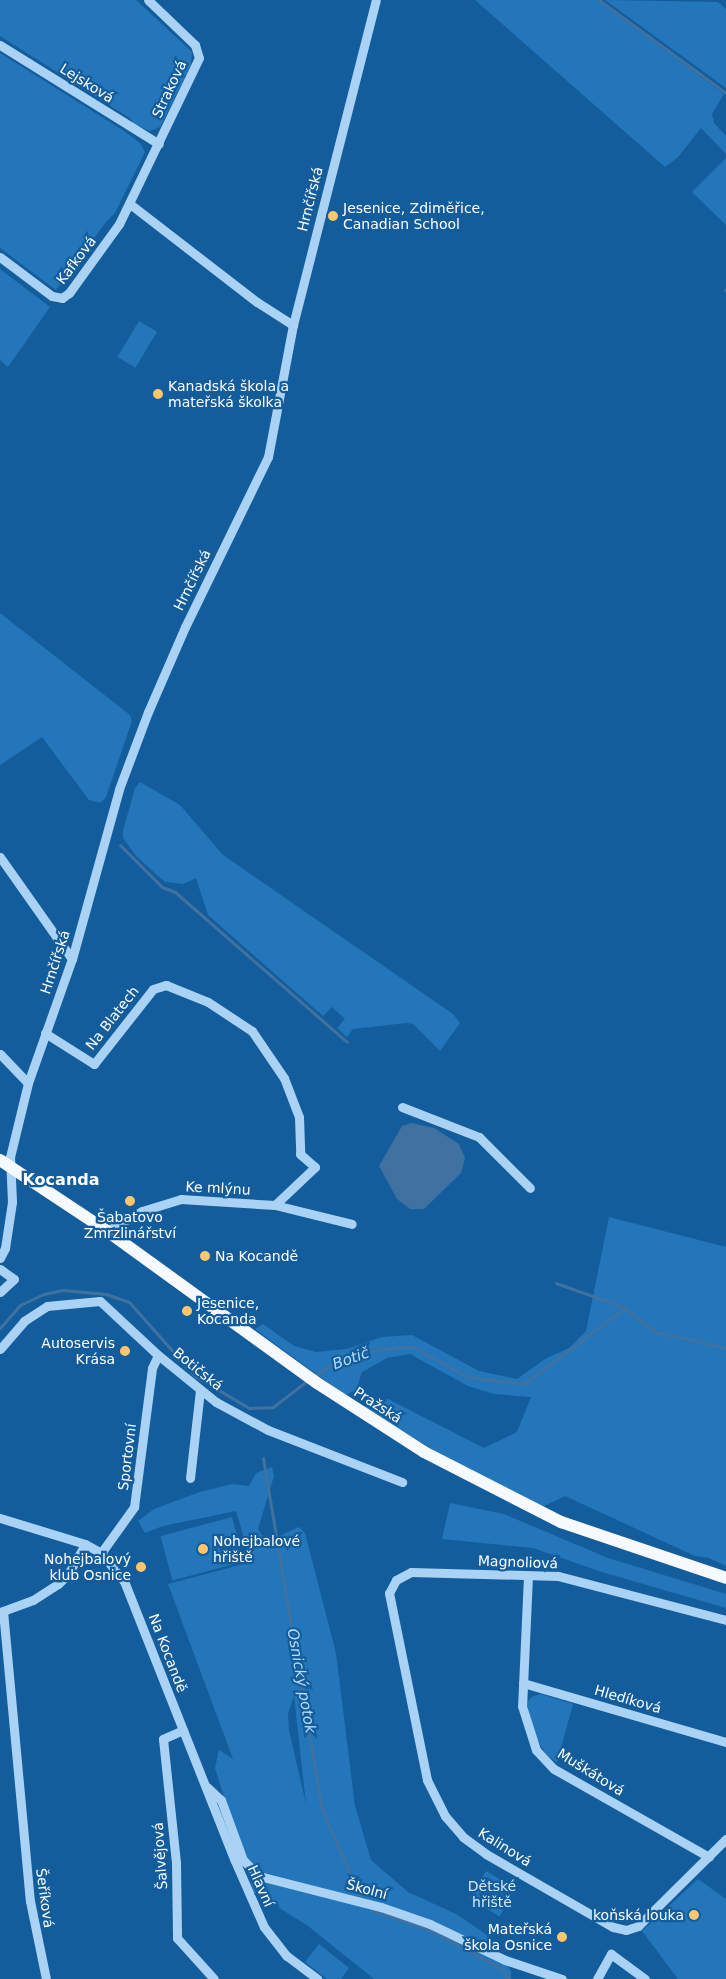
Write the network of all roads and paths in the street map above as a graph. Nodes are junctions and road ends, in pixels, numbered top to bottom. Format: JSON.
{"nodes":[{"id":1,"x":148,"y":0,"type":"edge"},
{"id":2,"x":376,"y":0,"type":"edge"},
{"id":3,"x":0,"y":45,"type":"edge"},
{"id":4,"x":159,"y":144,"type":"junction"},
{"id":5,"x":130,"y":204,"type":"junction"},
{"id":6,"x":119,"y":224,"type":"joint"},
{"id":7,"x":0,"y":257,"type":"edge"},
{"id":8,"x":293,"y":325,"type":"junction"},
{"id":9,"x":0,"y":857,"type":"edge"},
{"id":10,"x":72,"y":959,"type":"junction"},
{"id":11,"x":45,"y":1033,"type":"junction"},
{"id":12,"x":0,"y":1054,"type":"edge"},
{"id":13,"x":28,"y":1083,"type":"junction"},
{"id":14,"x":402,"y":1107,"type":"dead end"},
{"id":15,"x":5,"y":1163,"type":"edge"},
{"id":16,"x":530,"y":1188,"type":"dead end"},
{"id":17,"x":275,"y":1205,"type":"junction"},
{"id":18,"x":4,"y":1222,"type":"edge"},
{"id":19,"x":352,"y":1224,"type":"dead end"},
{"id":20,"x":107,"y":1231,"type":"junction"},
{"id":21,"x":0,"y":1258,"type":"edge"},
{"id":22,"x":0,"y":1268,"type":"edge"},
{"id":23,"x":0,"y":1292,"type":"edge"},
{"id":24,"x":0,"y":1349,"type":"edge"},
{"id":25,"x":158,"y":1355,"type":"junction"},
{"id":26,"x":200,"y":1390,"type":"junction"},
{"id":27,"x":190,"y":1478,"type":"dead end"},
{"id":28,"x":402,"y":1482,"type":"dead end"},
{"id":29,"x":0,"y":1518,"type":"edge"},
{"id":30,"x":85,"y":1544,"type":"junction"},
{"id":31,"x":101,"y":1553,"type":"junction"},
{"id":32,"x":528,"y":1576,"type":"junction"},
{"id":33,"x":726,"y":1578,"type":"edge"},
{"id":34,"x":396,"y":1580,"type":"joint"},
{"id":35,"x":2,"y":1612,"type":"edge"},
{"id":36,"x":726,"y":1620,"type":"edge"},
{"id":37,"x":523,"y":1683,"type":"junction"},
{"id":38,"x":183,"y":1730,"type":"junction"},
{"id":39,"x":726,"y":1742,"type":"edge"},
{"id":40,"x":206,"y":1786,"type":"junction"},
{"id":41,"x":726,"y":1839,"type":"edge"},
{"id":42,"x":709,"y":1858,"type":"junction"},
{"id":43,"x":46,"y":1979,"type":"edge"},
{"id":44,"x":214,"y":1979,"type":"edge"},
{"id":45,"x":317,"y":1979,"type":"edge"},
{"id":46,"x":562,"y":1979,"type":"edge"},
{"id":47,"x":597,"y":1979,"type":"edge"},
{"id":48,"x":645,"y":1979,"type":"edge"}],
"edges":[{"from":1,"to":4,"type":"street","name":"Straková"},
{"from":2,"to":8,"type":"street","name":"Hrnčířská"},
{"from":3,"to":4,"type":"street","name":"Lejsková"},
{"from":4,"to":5,"type":"street","name":"Straková"},
{"from":5,"to":6,"type":"street","name":"Straková"},
{"from":5,"to":8,"type":"street"},
{"from":6,"to":7,"type":"street","name":"Kafková"},
{"from":8,"to":10,"type":"street","name":"Hrnčířská"},
{"from":9,"to":10,"type":"street"},
{"from":10,"to":11,"type":"street","name":"Hrnčířská"},
{"from":11,"to":13,"type":"street","name":"Hrnčířská"},
{"from":11,"to":17,"type":"street","name":"Na Blatech"},
{"from":12,"to":13,"type":"street"},
{"from":13,"to":15,"type":"street","name":"Hrnčířská"},
{"from":14,"to":16,"type":"street"},
{"from":15,"to":18,"type":"street"},
{"from":15,"to":20,"type":"main road","name":"Pražská"},
{"from":17,"to":19,"type":"street","name":"Ke mlýnu"},
{"from":17,"to":20,"type":"street","name":"Ke mlýnu"},
{"from":18,"to":21,"type":"street"},
{"from":20,"to":33,"type":"main road","name":"Pražská"},
{"from":22,"to":23,"type":"street"},
{"from":24,"to":25,"type":"street","name":"Botičská"},
{"from":25,"to":26,"type":"street","name":"Botičská"},
{"from":25,"to":31,"type":"street","name":"Sportovní"},
{"from":26,"to":27,"type":"street"},
{"from":26,"to":28,"type":"street","name":"Botičská"},
{"from":29,"to":30,"type":"street","name":"Na Kocandě"},
{"from":30,"to":31,"type":"street","name":"Na Kocandě"},
{"from":30,"to":35,"type":"street"},
{"from":31,"to":38,"type":"street","name":"Na Kocandě"},
{"from":32,"to":34,"type":"street","name":"Magnoliová"},
{"from":32,"to":36,"type":"street","name":"Magnoliová"},
{"from":32,"to":37,"type":"street","name":"Muškátová"},
{"from":34,"to":42,"type":"street","name":"Kalinová"},
{"from":35,"to":43,"type":"street","name":"Šeříková"},
{"from":37,"to":39,"type":"street","name":"Hledíková"},
{"from":37,"to":42,"type":"street","name":"Muškátová"},
{"from":38,"to":40,"type":"street","name":"Na Kocandě"},
{"from":38,"to":44,"type":"street","name":"Šalvějová"},
{"from":40,"to":45,"type":"street","name":"Hlavní"},
{"from":40,"to":46,"type":"street","name":"Školní"},
{"from":41,"to":42,"type":"street","name":"Kalinová"},
{"from":47,"to":48,"type":"street"}]}
